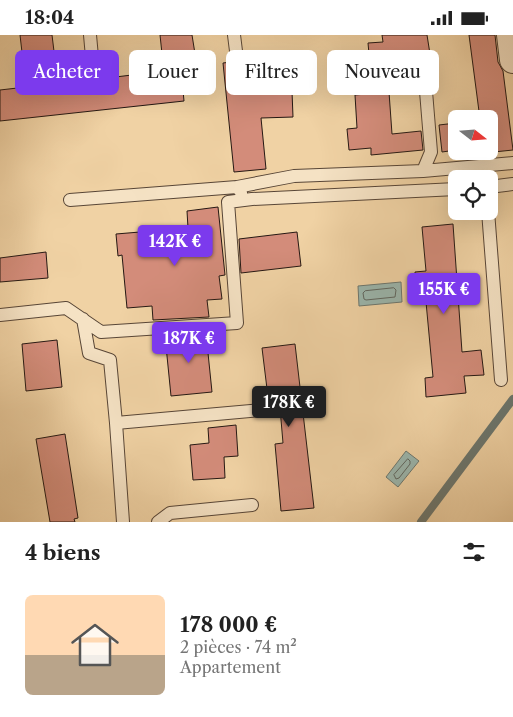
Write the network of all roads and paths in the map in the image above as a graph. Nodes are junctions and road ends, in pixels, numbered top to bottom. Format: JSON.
{"nodes":[{"id":1,"x":90,"y":35,"type":"edge"},
{"id":2,"x":234,"y":35,"type":"edge"},
{"id":3,"x":510,"y":35,"type":"edge"},
{"id":4,"x":91,"y":50,"type":"edge"},
{"id":5,"x":236,"y":50,"type":"edge"},
{"id":6,"x":513,"y":60,"type":"edge"},
{"id":7,"x":426,"y":95,"type":"edge"},
{"id":8,"x":513,"y":163,"type":"edge"},
{"id":9,"x":423,"y":171,"type":"junction"},
{"id":10,"x":513,"y":184,"type":"edge"},
{"id":11,"x":498,"y":186,"type":"edge"},
{"id":12,"x":237,"y":187,"type":"junction"},
{"id":13,"x":448,"y":189,"type":"edge"},
{"id":14,"x":70,"y":200,"type":"dead end"},
{"id":15,"x":247,"y":200,"type":"junction"},
{"id":16,"x":489,"y":220,"type":"edge"},
{"id":17,"x":0,"y":315,"type":"edge"},
{"id":18,"x":83,"y":319,"type":"junction"},
{"id":19,"x":501,"y":380,"type":"dead end"},
{"id":20,"x":272,"y":409,"type":"dead end"},
{"id":21,"x":116,"y":423,"type":"junction"},
{"id":22,"x":252,"y":505,"type":"dead end"},
{"id":23,"x":123,"y":522,"type":"edge"},
{"id":24,"x":158,"y":522,"type":"edge"}],
"edges":[{"from":1,"to":4,"type":"lane"},
{"from":2,"to":5,"type":"lane"},
{"from":3,"to":6,"type":"street"},
{"from":7,"to":9,"type":"lane"},
{"from":8,"to":9,"type":"lane"},
{"from":9,"to":12,"type":"lane"},
{"from":10,"to":11,"type":"lane"},
{"from":12,"to":14,"type":"lane"},
{"from":12,"to":15,"type":"lane"},
{"from":13,"to":15,"type":"lane"},
{"from":15,"to":18,"type":"lane"},
{"from":16,"to":19,"type":"lane"},
{"from":17,"to":18,"type":"lane"},
{"from":18,"to":21,"type":"lane"},
{"from":20,"to":21,"type":"lane"},
{"from":21,"to":23,"type":"lane"},
{"from":22,"to":24,"type":"lane"}]}
